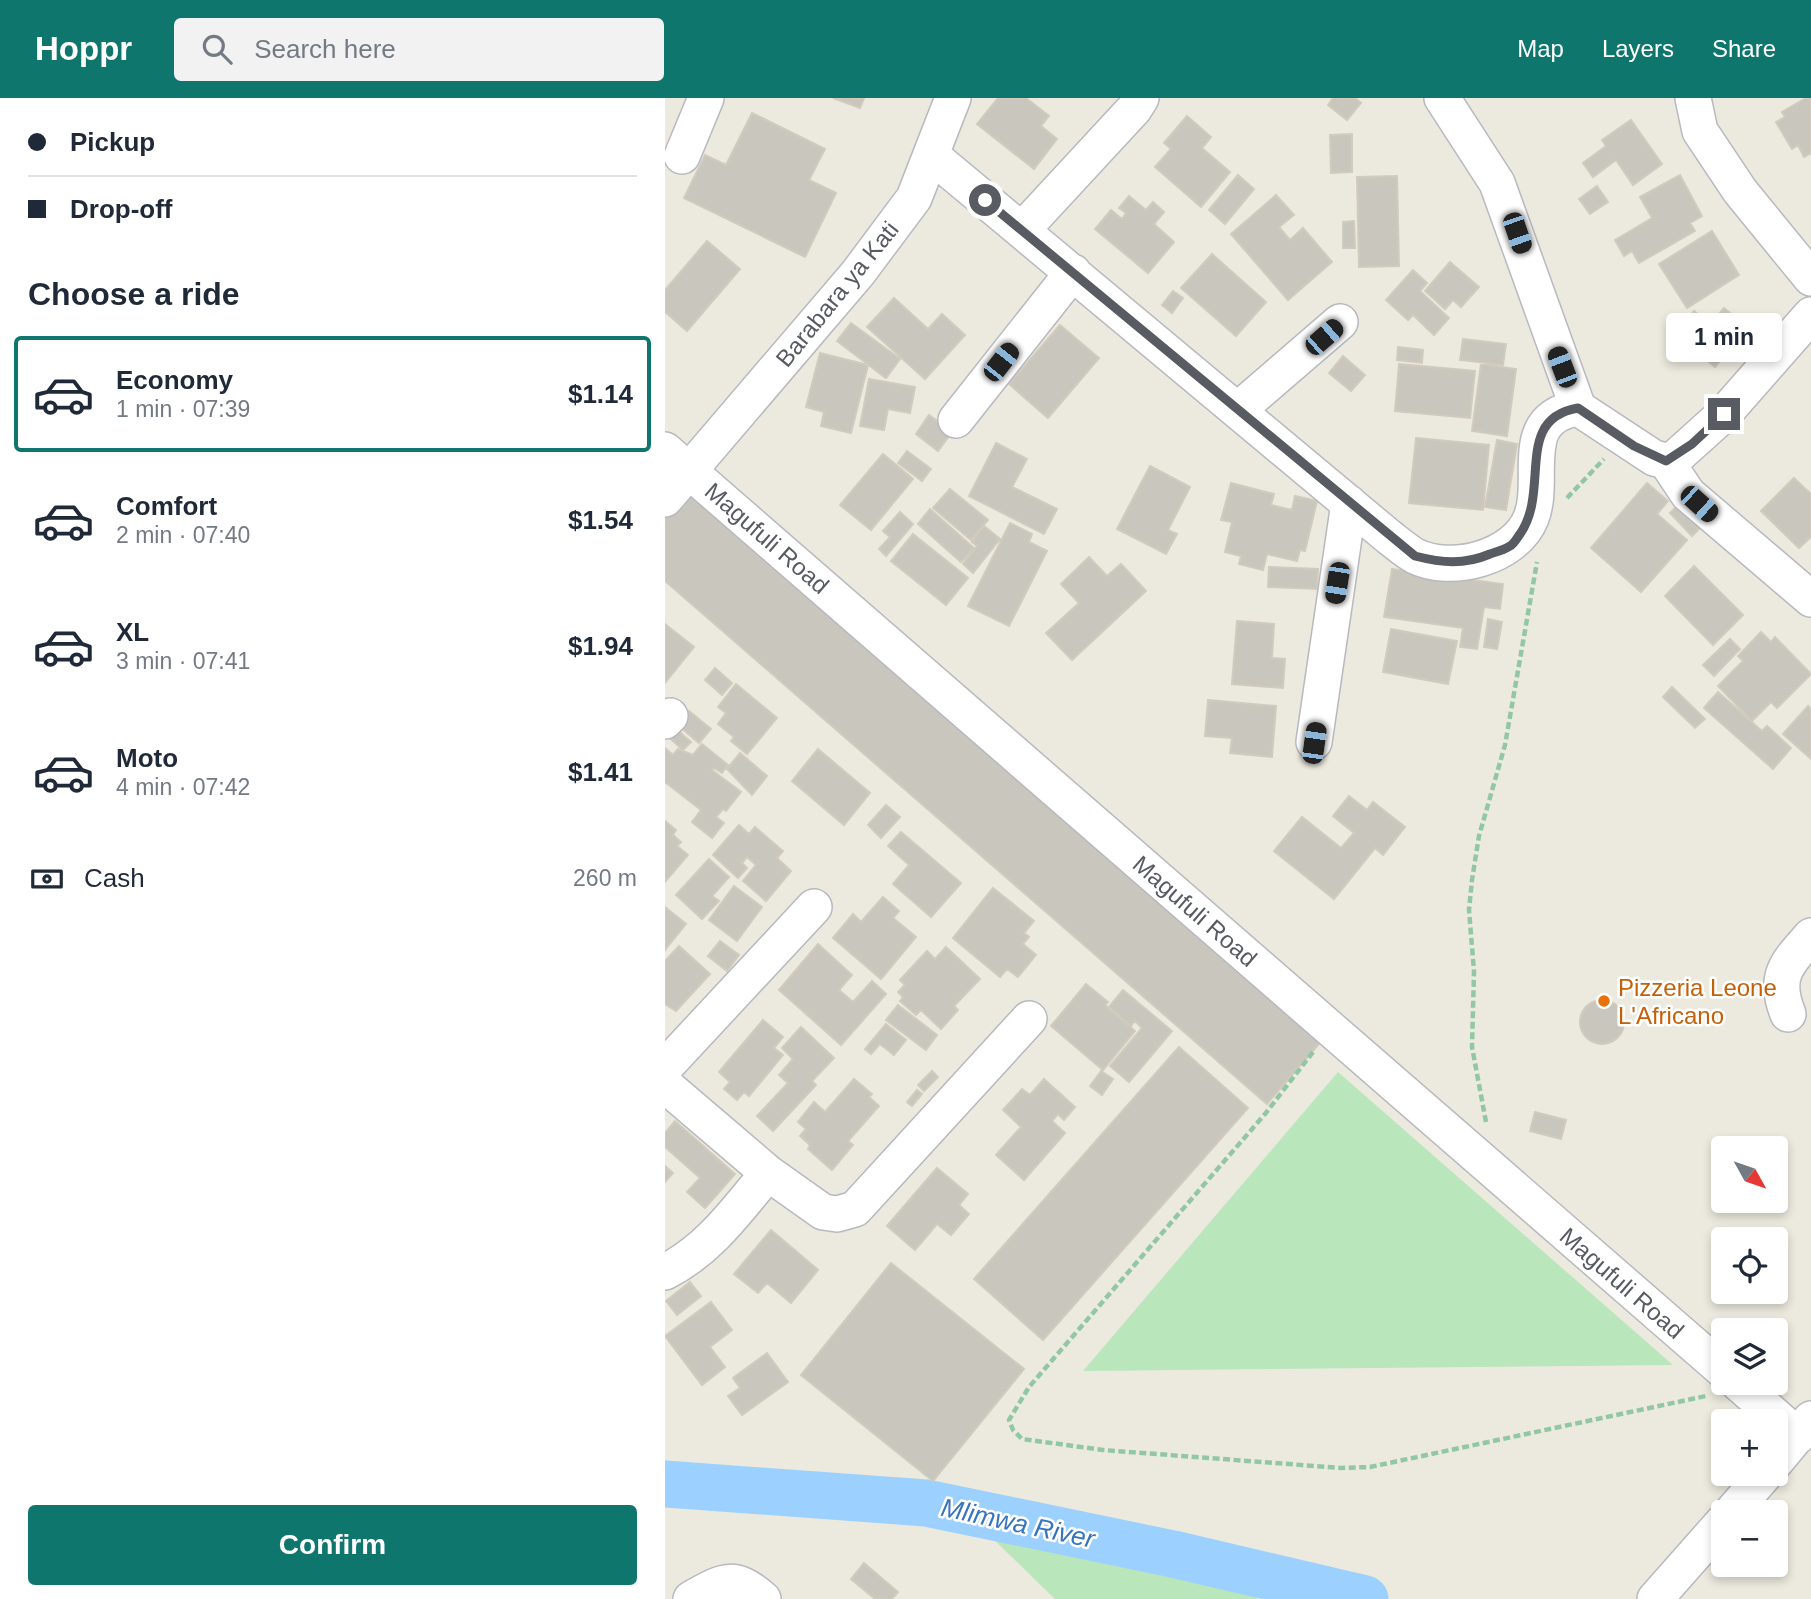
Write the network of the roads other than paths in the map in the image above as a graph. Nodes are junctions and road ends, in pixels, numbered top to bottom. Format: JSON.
{"nodes":[{"id":1,"x":706,"y":98,"type":"edge"},
{"id":2,"x":953,"y":98,"type":"edge"},
{"id":3,"x":1141,"y":98,"type":"edge"},
{"id":4,"x":1442,"y":98,"type":"edge"},
{"id":5,"x":1693,"y":98,"type":"edge"},
{"id":6,"x":931,"y":155,"type":"junction"},
{"id":7,"x":682,"y":156,"type":"dead end"},
{"id":8,"x":1022,"y":230,"type":"junction"},
{"id":9,"x":1073,"y":272,"type":"junction"},
{"id":10,"x":1811,"y":278,"type":"edge"},
{"id":11,"x":1811,"y":315,"type":"edge"},
{"id":12,"x":1340,"y":322,"type":"dead end"},
{"id":13,"x":1578,"y":408,"type":"junction"},
{"id":14,"x":1238,"y":410,"type":"junction"},
{"id":15,"x":956,"y":420,"type":"dead end"},
{"id":16,"x":677,"y":461,"type":"edge"},
{"id":17,"x":1666,"y":461,"type":"junction"},
{"id":18,"x":665,"y":499,"type":"edge"},
{"id":19,"x":1349,"y":503,"type":"junction"},
{"id":20,"x":1811,"y":599,"type":"edge"},
{"id":21,"x":1314,"y":743,"type":"dead end"},
{"id":22,"x":814,"y":907,"type":"dead end"},
{"id":23,"x":1811,"y":936,"type":"edge"},
{"id":24,"x":1788,"y":1014,"type":"dead end"},
{"id":25,"x":1029,"y":1019,"type":"dead end"},
{"id":26,"x":665,"y":1067,"type":"edge"},
{"id":27,"x":665,"y":1084,"type":"edge"},
{"id":28,"x":768,"y":1173,"type":"junction"},
{"id":29,"x":665,"y":1272,"type":"edge"},
{"id":30,"x":1711,"y":1360,"type":"edge"},
{"id":31,"x":1750,"y":1395,"type":"edge"},
{"id":32,"x":1795,"y":1438,"type":"edge"},
{"id":33,"x":1755,"y":1486,"type":"edge"},
{"id":34,"x":1742,"y":1500,"type":"edge"},
{"id":35,"x":1711,"y":1536,"type":"edge"},
{"id":36,"x":691,"y":1599,"type":"edge"},
{"id":37,"x":763,"y":1599,"type":"edge"},
{"id":38,"x":1655,"y":1599,"type":"edge"}],
"edges":[{"from":1,"to":7,"type":"street"},
{"from":2,"to":6,"type":"street","name":"Barabara ya Kati"},
{"from":3,"to":8,"type":"street"},
{"from":4,"to":13,"type":"street"},
{"from":5,"to":10,"type":"street"},
{"from":6,"to":8,"type":"street"},
{"from":6,"to":16,"type":"street","name":"Barabara ya Kati"},
{"from":8,"to":9,"type":"street"},
{"from":9,"to":14,"type":"street"},
{"from":9,"to":15,"type":"street"},
{"from":11,"to":17,"type":"street"},
{"from":12,"to":14,"type":"street"},
{"from":13,"to":17,"type":"street"},
{"from":13,"to":19,"type":"street"},
{"from":14,"to":19,"type":"street"},
{"from":16,"to":18,"type":"street","name":"Barabara ya Kati"},
{"from":16,"to":30,"type":"street","name":"Magufuli Road"},
{"from":17,"to":20,"type":"street"},
{"from":19,"to":21,"type":"street"},
{"from":22,"to":26,"type":"street"},
{"from":23,"to":24,"type":"street"},
{"from":25,"to":28,"type":"street"},
{"from":27,"to":28,"type":"street"},
{"from":28,"to":29,"type":"street"},
{"from":31,"to":32,"type":"street","name":"Magufuli Road"},
{"from":33,"to":34,"type":"street"},
{"from":35,"to":38,"type":"street"},
{"from":36,"to":37,"type":"street"}]}
